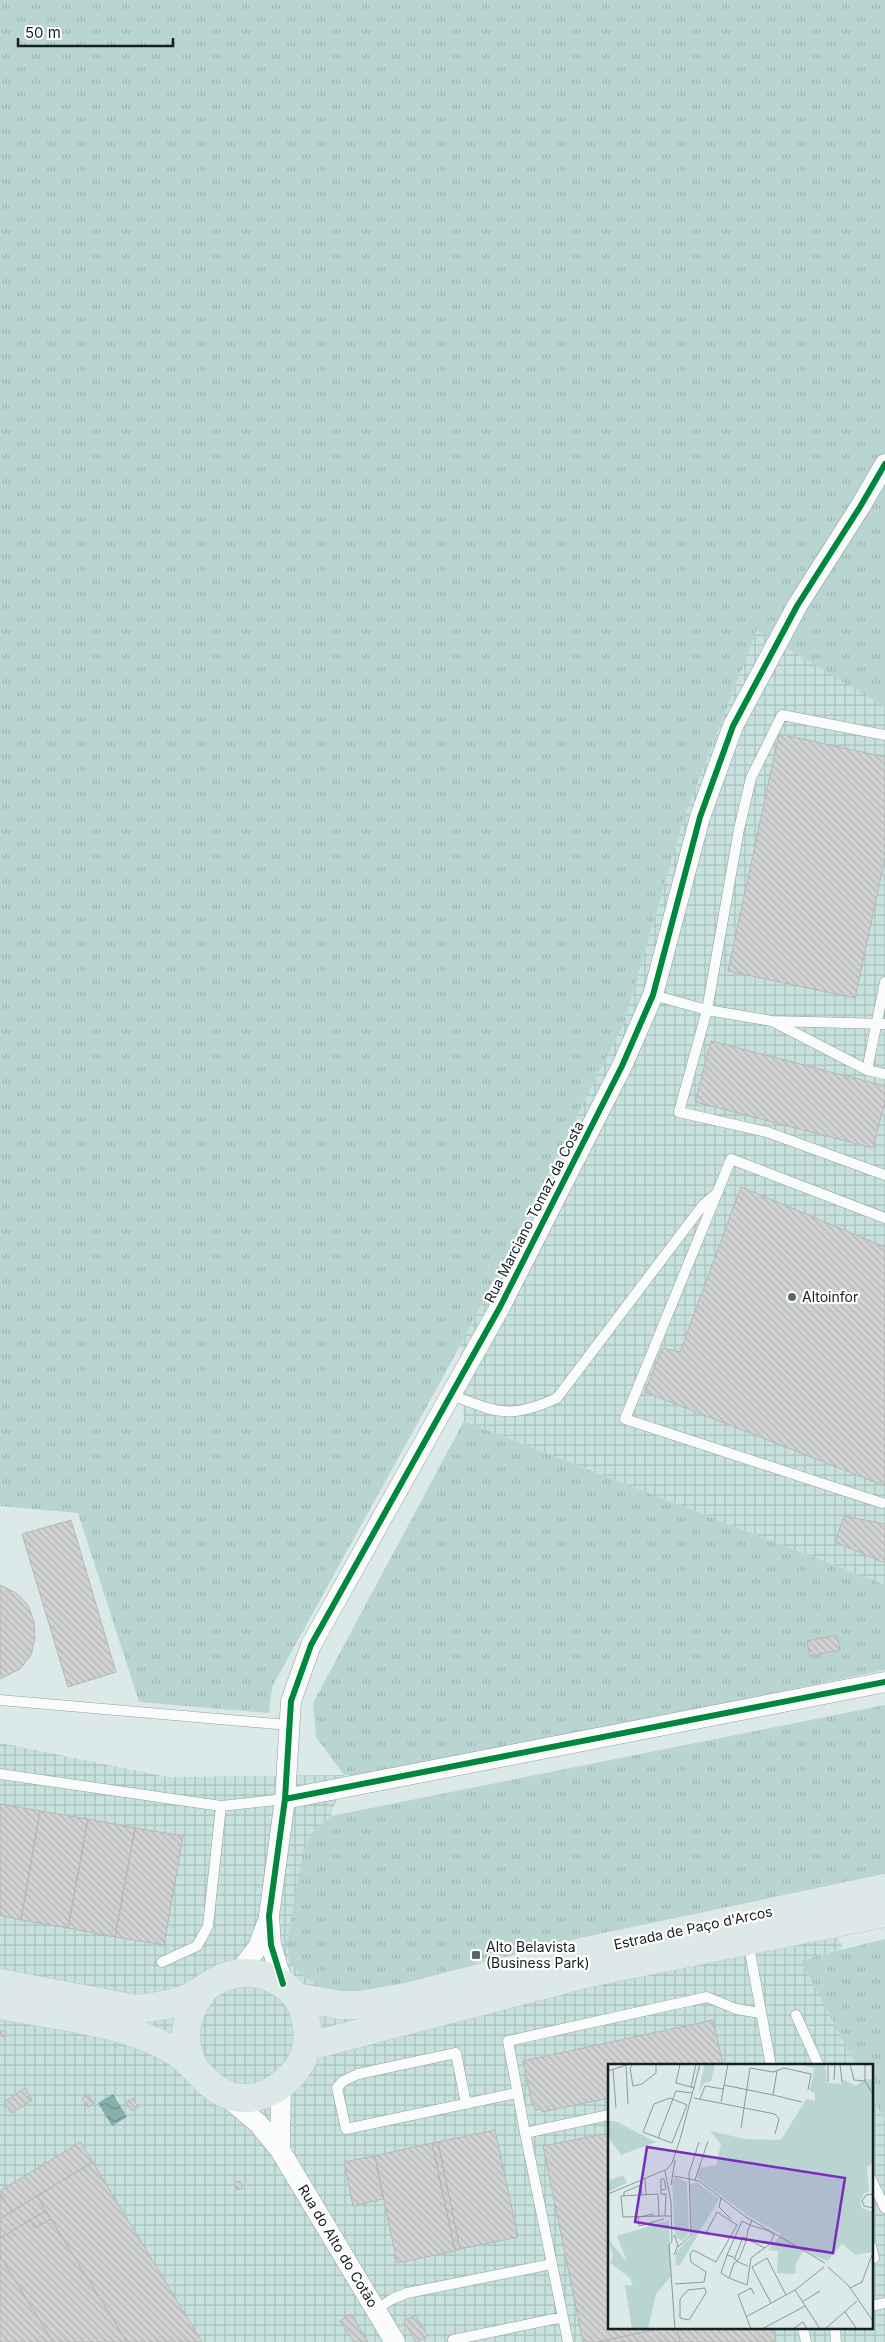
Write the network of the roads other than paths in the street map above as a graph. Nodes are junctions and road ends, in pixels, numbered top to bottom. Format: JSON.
{"nodes":[{"id":1,"x":885,"y":464,"type":"edge"},
{"id":2,"x":885,"y":736,"type":"edge"},
{"id":3,"x":885,"y":982,"type":"edge"},
{"id":4,"x":653,"y":995,"type":"junction"},
{"id":5,"x":707,"y":1010,"type":"junction"},
{"id":6,"x":772,"y":1021,"type":"junction"},
{"id":7,"x":881,"y":1024,"type":"edge"},
{"id":8,"x":867,"y":1070,"type":"junction"},
{"id":9,"x":885,"y":1074,"type":"edge"},
{"id":10,"x":885,"y":1175,"type":"edge"},
{"id":11,"x":720,"y":1191,"type":"junction"},
{"id":12,"x":885,"y":1218,"type":"edge"},
{"id":13,"x":450,"y":1395,"type":"junction"},
{"id":14,"x":882,"y":1503,"type":"dead end"},
{"id":15,"x":885,"y":1682,"type":"edge"},
{"id":16,"x":0,"y":1700,"type":"edge"},
{"id":17,"x":288,"y":1725,"type":"junction"},
{"id":18,"x":0,"y":1774,"type":"edge"},
{"id":19,"x":285,"y":1799,"type":"junction"},
{"id":20,"x":221,"y":1806,"type":"junction"},
{"id":21,"x":885,"y":1888,"type":"edge"},
{"id":22,"x":885,"y":1913,"type":"edge"},
{"id":23,"x":269,"y":1916,"type":"junction"},
{"id":24,"x":748,"y":1940,"type":"junction"},
{"id":25,"x":162,"y":1962,"type":"dead end"},
{"id":26,"x":238,"y":1974,"type":"junction"},
{"id":27,"x":0,"y":1983,"type":"edge"},
{"id":28,"x":205,"y":1988,"type":"junction"},
{"id":29,"x":290,"y":1990,"type":"junction"},
{"id":30,"x":0,"y":2005,"type":"edge"},
{"id":31,"x":762,"y":2013,"type":"junction"},
{"id":32,"x":796,"y":2015,"type":"dead end"},
{"id":33,"x":306,"y":2047,"type":"junction"},
{"id":34,"x":771,"y":2064,"type":"edge"},
{"id":35,"x":818,"y":2064,"type":"edge"},
{"id":36,"x":195,"y":2069,"type":"junction"},
{"id":37,"x":281,"y":2085,"type":"junction"},
{"id":38,"x":517,"y":2093,"type":"junction"},
{"id":39,"x":225,"y":2095,"type":"junction"},
{"id":40,"x":466,"y":2104,"type":"junction"},
{"id":41,"x":608,"y":2115,"type":"edge"},
{"id":42,"x":525,"y":2133,"type":"junction"},
{"id":43,"x":280,"y":2150,"type":"junction"},
{"id":44,"x":872,"y":2182,"type":"edge"},
{"id":45,"x":885,"y":2208,"type":"edge"},
{"id":46,"x":872,"y":2250,"type":"edge"},
{"id":47,"x":874,"y":2258,"type":"dead end"},
{"id":48,"x":552,"y":2264,"type":"junction"},
{"id":49,"x":885,"y":2303,"type":"edge"},
{"id":50,"x":872,"y":2306,"type":"edge"},
{"id":51,"x":376,"y":2310,"type":"junction"},
{"id":52,"x":563,"y":2317,"type":"junction"},
{"id":53,"x":395,"y":2342,"type":"edge"},
{"id":54,"x":454,"y":2342,"type":"edge"},
{"id":55,"x":568,"y":2342,"type":"edge"}],
"edges":[{"from":1,"to":4,"type":"street","name":"Rua Marciano Tomaz da Costa"},
{"from":2,"to":5,"type":"lane"},
{"from":3,"to":7,"type":"lane"},
{"from":4,"to":5,"type":"lane"},
{"from":4,"to":13,"type":"street","name":"Rua Marciano Tomaz da Costa"},
{"from":5,"to":6,"type":"lane"},
{"from":5,"to":10,"type":"lane"},
{"from":6,"to":7,"type":"lane"},
{"from":6,"to":8,"type":"lane"},
{"from":7,"to":8,"type":"lane"},
{"from":8,"to":9,"type":"lane"},
{"from":11,"to":12,"type":"lane"},
{"from":11,"to":13,"type":"lane"},
{"from":11,"to":14,"type":"lane"},
{"from":13,"to":17,"type":"street","name":"Rua Marciano Tomaz da Costa"},
{"from":15,"to":19,"type":"street"},
{"from":16,"to":17,"type":"lane"},
{"from":17,"to":19,"type":"street","name":"Rua Marciano Tomaz da Costa"},
{"from":18,"to":20,"type":"lane"},
{"from":19,"to":20,"type":"lane"},
{"from":19,"to":23,"type":"street","name":"Rua Marciano Tomaz da Costa"},
{"from":20,"to":25,"type":"lane"},
{"from":21,"to":29,"type":"main road","name":"Estrada de Paço d'Arcos"},
{"from":22,"to":24,"type":"main road","name":"Estrada de Paço d'Arcos"},
{"from":23,"to":26,"type":"street","name":"Rua Marciano Tomaz da Costa"},
{"from":23,"to":29,"type":"street","name":"Rua Marciano Tomaz da Costa"},
{"from":24,"to":31,"type":"lane"},
{"from":24,"to":33,"type":"main road","name":"Estrada de Paço d'Arcos"},
{"from":26,"to":28,"type":"main road","name":"Estrada de Paço d'Arcos"},
{"from":26,"to":29,"type":"main road","name":"Estrada de Paço d'Arcos"},
{"from":27,"to":28,"type":"main road","name":"Estrada de Paço d'Arcos"},
{"from":28,"to":36,"type":"main road","name":"Estrada de Paço d'Arcos"},
{"from":29,"to":33,"type":"main road"},
{"from":30,"to":36,"type":"main road","name":"Estrada de Paço d'Arcos"},
{"from":31,"to":34,"type":"lane"},
{"from":31,"to":38,"type":"lane"},
{"from":32,"to":35,"type":"lane"},
{"from":33,"to":37,"type":"main road"},
{"from":36,"to":39,"type":"main road","name":"Estrada de Paço d'Arcos"},
{"from":37,"to":39,"type":"main road"},
{"from":37,"to":43,"type":"street"},
{"from":38,"to":40,"type":"lane"},
{"from":38,"to":42,"type":"lane"},
{"from":39,"to":43,"type":"street","name":"Rua do Alto do Cotão"},
{"from":40,"to":40,"type":"lane"},
{"from":41,"to":42,"type":"lane"},
{"from":42,"to":48,"type":"lane"},
{"from":43,"to":51,"type":"street","name":"Rua do Alto do Cotão"},
{"from":44,"to":45,"type":"lane"},
{"from":46,"to":47,"type":"lane"},
{"from":48,"to":51,"type":"lane"},
{"from":48,"to":52,"type":"lane"},
{"from":49,"to":50,"type":"lane"},
{"from":51,"to":53,"type":"street","name":"Rua do Alto do Cotão"},
{"from":52,"to":54,"type":"lane"},
{"from":52,"to":55,"type":"lane"}]}
